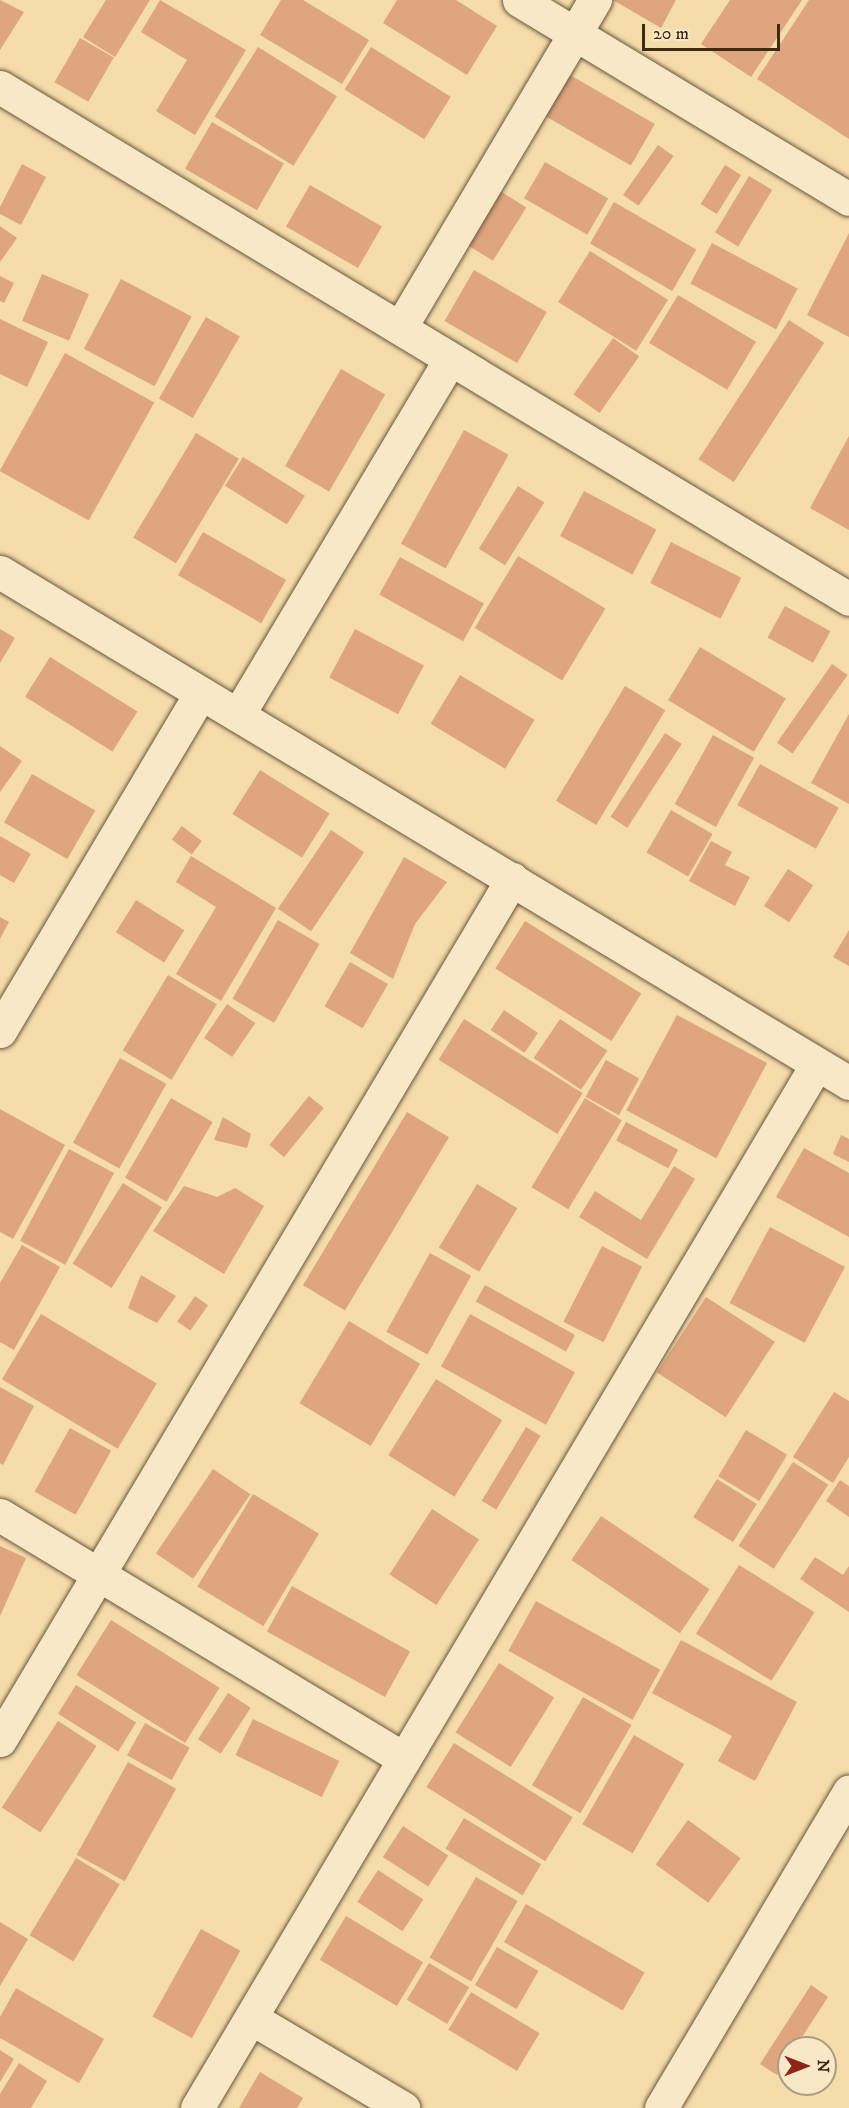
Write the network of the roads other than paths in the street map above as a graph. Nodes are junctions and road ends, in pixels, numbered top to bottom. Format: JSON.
{"nodes":[{"id":1,"x":519,"y":0,"type":"edge"},
{"id":2,"x":595,"y":0,"type":"edge"},
{"id":3,"x":575,"y":33,"type":"junction"},
{"id":4,"x":0,"y":87,"type":"edge"},
{"id":5,"x":849,"y":199,"type":"edge"},
{"id":6,"x":400,"y":328,"type":"junction"},
{"id":7,"x":450,"y":359,"type":"junction"},
{"id":8,"x":0,"y":572,"type":"edge"},
{"id":9,"x":849,"y":599,"type":"edge"},
{"id":10,"x":201,"y":693,"type":"junction"},
{"id":11,"x":238,"y":715,"type":"junction"},
{"id":12,"x":512,"y":879,"type":"junction"},
{"id":13,"x":0,"y":1031,"type":"edge"},
{"id":14,"x":818,"y":1064,"type":"junction"},
{"id":15,"x":849,"y":1083,"type":"edge"},
{"id":16,"x":0,"y":1515,"type":"edge"},
{"id":17,"x":98,"y":1575,"type":"junction"},
{"id":18,"x":0,"y":1740,"type":"edge"},
{"id":19,"x":404,"y":1759,"type":"junction"},
{"id":20,"x":849,"y":1792,"type":"edge"},
{"id":21,"x":251,"y":2018,"type":"junction"},
{"id":22,"x":676,"y":2099,"type":"edge"},
{"id":23,"x":197,"y":2108,"type":"edge"},
{"id":24,"x":404,"y":2108,"type":"edge"}],
"edges":[{"from":1,"to":3,"type":"street"},
{"from":2,"to":3,"type":"street"},
{"from":3,"to":5,"type":"street"},
{"from":3,"to":6,"type":"street"},
{"from":4,"to":6,"type":"street"},
{"from":6,"to":7,"type":"street"},
{"from":7,"to":9,"type":"street"},
{"from":7,"to":11,"type":"street"},
{"from":8,"to":10,"type":"street"},
{"from":10,"to":11,"type":"street"},
{"from":10,"to":13,"type":"street"},
{"from":11,"to":12,"type":"street"},
{"from":12,"to":14,"type":"street"},
{"from":12,"to":17,"type":"street"},
{"from":14,"to":15,"type":"street"},
{"from":14,"to":19,"type":"street"},
{"from":16,"to":17,"type":"street"},
{"from":17,"to":18,"type":"street"},
{"from":17,"to":19,"type":"street"},
{"from":19,"to":21,"type":"street"},
{"from":20,"to":22,"type":"street"},
{"from":21,"to":23,"type":"street"},
{"from":21,"to":24,"type":"street"}]}
